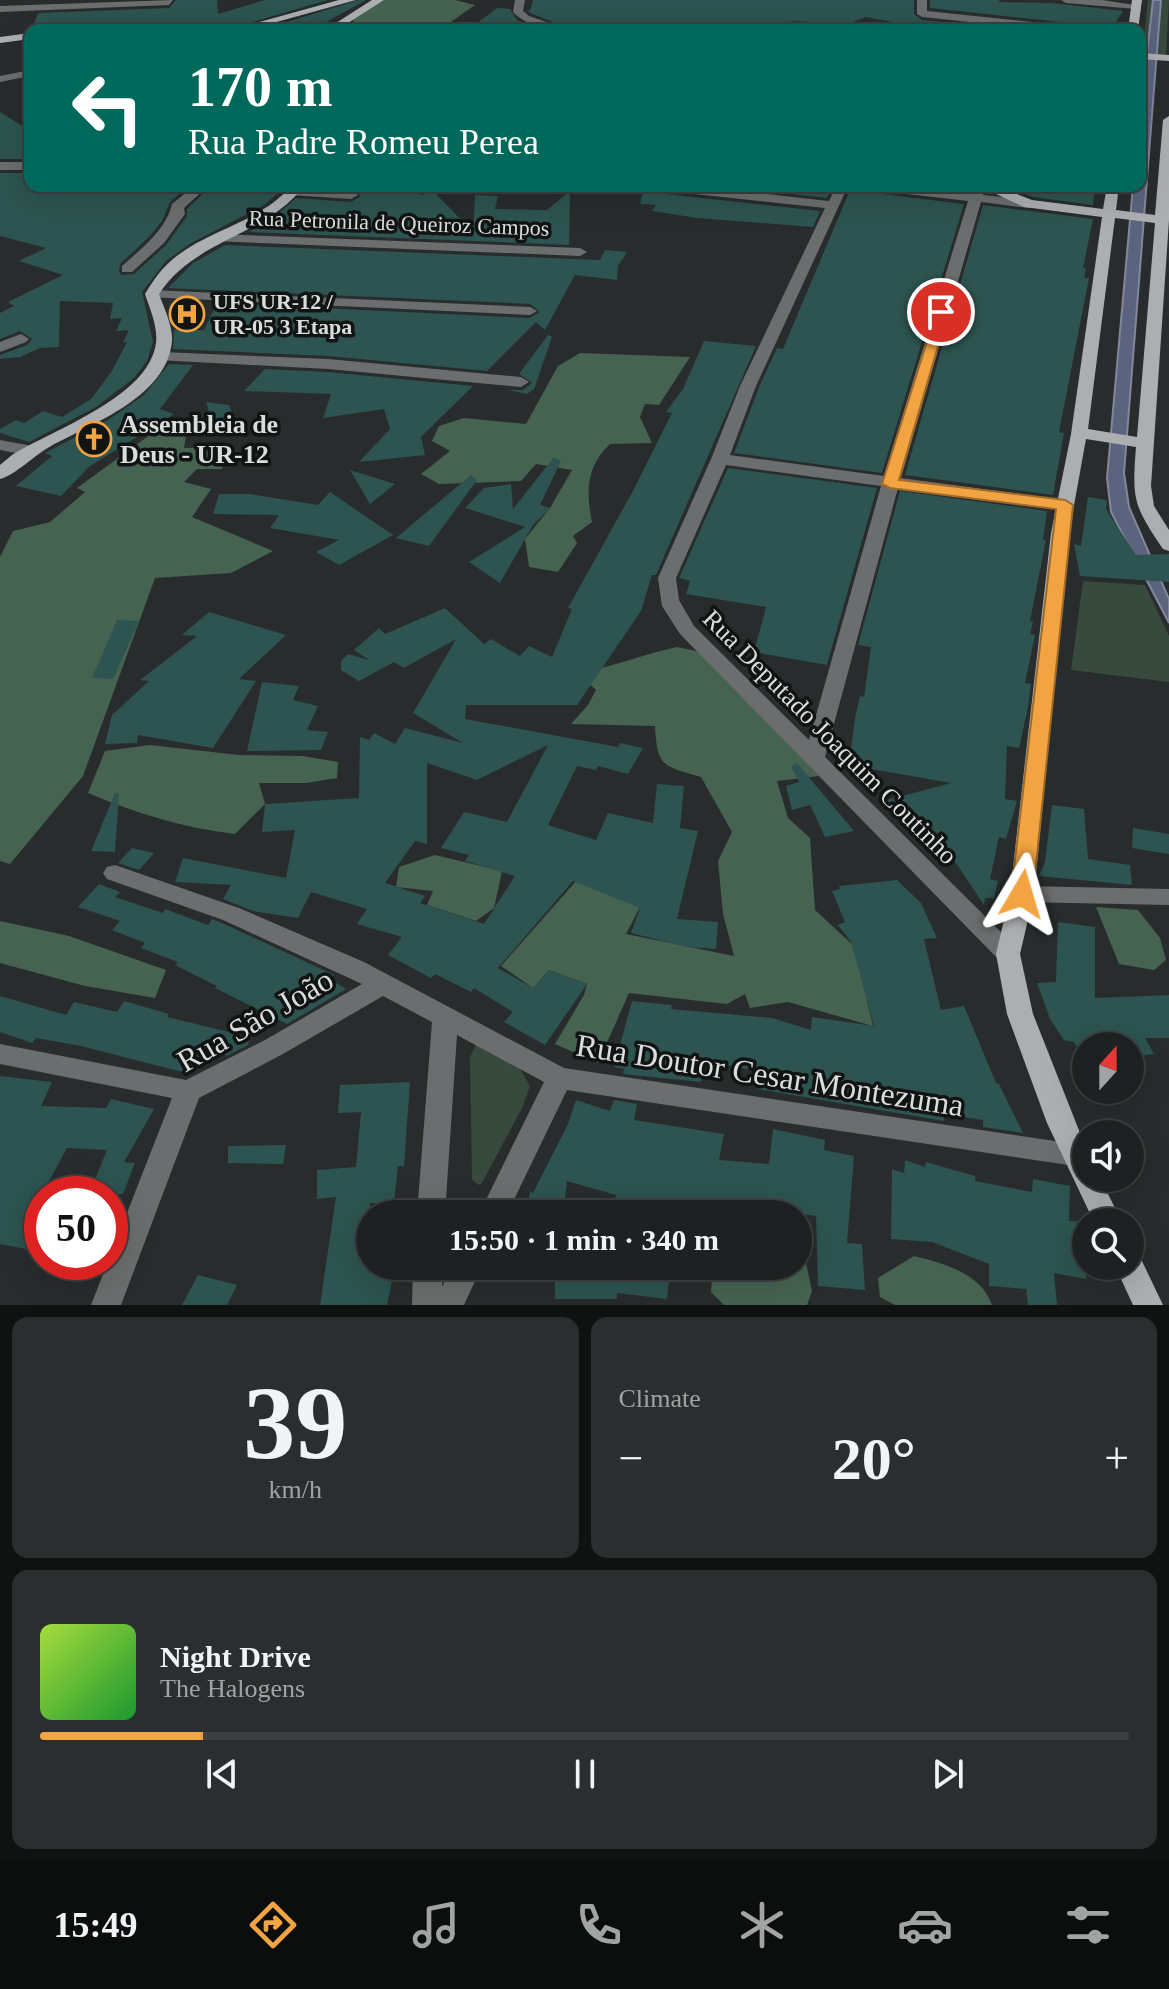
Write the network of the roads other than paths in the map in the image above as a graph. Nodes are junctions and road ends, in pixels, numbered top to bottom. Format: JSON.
{"nodes":[{"id":1,"x":9,"y":0,"type":"edge"},
{"id":2,"x":351,"y":0,"type":"edge"},
{"id":3,"x":379,"y":0,"type":"edge"},
{"id":4,"x":520,"y":0,"type":"edge"},
{"id":5,"x":922,"y":0,"type":"edge"},
{"id":6,"x":1066,"y":0,"type":"edge"},
{"id":7,"x":0,"y":2,"type":"edge"},
{"id":8,"x":169,"y":2,"type":"dead end"},
{"id":9,"x":1136,"y":3,"type":"edge"},
{"id":10,"x":0,"y":9,"type":"edge"},
{"id":11,"x":353,"y":17,"type":"junction"},
{"id":12,"x":259,"y":24,"type":"edge"},
{"id":13,"x":341,"y":24,"type":"edge"},
{"id":14,"x":350,"y":24,"type":"edge"},
{"id":15,"x":545,"y":24,"type":"edge"},
{"id":16,"x":1020,"y":24,"type":"edge"},
{"id":17,"x":1134,"y":24,"type":"edge"},
{"id":18,"x":24,"y":37,"type":"edge"},
{"id":19,"x":0,"y":40,"type":"edge"},
{"id":20,"x":1146,"y":56,"type":"edge"},
{"id":21,"x":1168,"y":58,"type":"edge"},
{"id":22,"x":24,"y":74,"type":"edge"},
{"id":23,"x":0,"y":79,"type":"edge"},
{"id":24,"x":1169,"y":120,"type":"edge"},
{"id":25,"x":0,"y":166,"type":"edge"},
{"id":26,"x":24,"y":166,"type":"edge"},
{"id":27,"x":195,"y":192,"type":"edge"},
{"id":28,"x":292,"y":192,"type":"edge"},
{"id":29,"x":324,"y":192,"type":"edge"},
{"id":30,"x":713,"y":192,"type":"edge"},
{"id":31,"x":839,"y":192,"type":"edge"},
{"id":32,"x":979,"y":192,"type":"edge"},
{"id":33,"x":987,"y":192,"type":"edge"},
{"id":34,"x":1113,"y":192,"type":"edge"},
{"id":35,"x":351,"y":195,"type":"dead end"},
{"id":36,"x":1029,"y":204,"type":"joint"},
{"id":37,"x":833,"y":205,"type":"junction"},
{"id":38,"x":1114,"y":214,"type":"junction"},
{"id":39,"x":1162,"y":219,"type":"edge"},
{"id":40,"x":217,"y":238,"type":"junction"},
{"id":41,"x":580,"y":252,"type":"dead end"},
{"id":42,"x":127,"y":269,"type":"dead end"},
{"id":43,"x":152,"y":294,"type":"junction"},
{"id":44,"x":1162,"y":310,"type":"edge"},
{"id":45,"x":530,"y":311,"type":"dead end"},
{"id":46,"x":21,"y":339,"type":"dead end"},
{"id":47,"x":0,"y":347,"type":"edge"},
{"id":48,"x":162,"y":357,"type":"junction"},
{"id":49,"x":521,"y":382,"type":"dead end"},
{"id":50,"x":1079,"y":434,"type":"junction"},
{"id":51,"x":1145,"y":444,"type":"junction"},
{"id":52,"x":0,"y":445,"type":"edge"},
{"id":53,"x":27,"y":450,"type":"junction"},
{"id":54,"x":720,"y":459,"type":"junction"},
{"id":55,"x":3,"y":468,"type":"edge"},
{"id":56,"x":890,"y":484,"type":"junction"},
{"id":57,"x":1065,"y":505,"type":"junction"},
{"id":58,"x":1169,"y":545,"type":"edge"},
{"id":59,"x":814,"y":759,"type":"junction"},
{"id":60,"x":115,"y":873,"type":"dead end"},
{"id":61,"x":1022,"y":894,"type":"junction"},
{"id":62,"x":1169,"y":897,"type":"edge"},
{"id":63,"x":1008,"y":954,"type":"junction"},
{"id":64,"x":383,"y":984,"type":"junction"},
{"id":65,"x":445,"y":1016,"type":"junction"},
{"id":66,"x":0,"y":1054,"type":"edge"},
{"id":67,"x":559,"y":1078,"type":"junction"},
{"id":68,"x":188,"y":1091,"type":"junction"},
{"id":69,"x":1072,"y":1145,"type":"edge"},
{"id":70,"x":1072,"y":1168,"type":"edge"},
{"id":71,"x":432,"y":1200,"type":"edge"},
{"id":72,"x":500,"y":1200,"type":"edge"},
{"id":73,"x":428,"y":1280,"type":"edge"},
{"id":74,"x":461,"y":1280,"type":"edge"},
{"id":75,"x":1136,"y":1280,"type":"edge"},
{"id":76,"x":106,"y":1305,"type":"edge"},
{"id":77,"x":427,"y":1305,"type":"edge"},
{"id":78,"x":449,"y":1305,"type":"edge"},
{"id":79,"x":1148,"y":1305,"type":"edge"}],
"edges":[{"from":1,"to":7,"type":"street"},
{"from":2,"to":12,"type":"main road"},
{"from":3,"to":11,"type":"main road"},
{"from":4,"to":15,"type":"street"},
{"from":5,"to":16,"type":"street"},
{"from":6,"to":9,"type":"street"},
{"from":8,"to":10,"type":"street"},
{"from":9,"to":17,"type":"main road"},
{"from":11,"to":13,"type":"main road"},
{"from":11,"to":14,"type":"main road"},
{"from":18,"to":19,"type":"main road"},
{"from":20,"to":21,"type":"main road"},
{"from":22,"to":23,"type":"street"},
{"from":24,"to":39,"type":"main road"},
{"from":25,"to":26,"type":"street"},
{"from":27,"to":42,"type":"street"},
{"from":28,"to":40,"type":"main road"},
{"from":29,"to":35,"type":"street"},
{"from":30,"to":37,"type":"street"},
{"from":31,"to":37,"type":"street","name":"Rua Deputado Joaquim Coutinho"},
{"from":32,"to":56,"type":"street"},
{"from":33,"to":36,"type":"street"},
{"from":34,"to":38,"type":"main road"},
{"from":36,"to":38,"type":"main road"},
{"from":37,"to":54,"type":"street","name":"Rua Deputado Joaquim Coutinho"},
{"from":38,"to":39,"type":"main road"},
{"from":38,"to":50,"type":"main road"},
{"from":39,"to":44,"type":"main road"},
{"from":40,"to":41,"type":"street","name":"Rua Petronila de Queiroz Campos"},
{"from":40,"to":43,"type":"main road"},
{"from":43,"to":45,"type":"street"},
{"from":43,"to":48,"type":"main road"},
{"from":44,"to":51,"type":"main road"},
{"from":46,"to":47,"type":"street"},
{"from":48,"to":49,"type":"street"},
{"from":48,"to":53,"type":"main road"},
{"from":50,"to":51,"type":"main road"},
{"from":50,"to":51,"type":"street"},
{"from":50,"to":57,"type":"main road"},
{"from":51,"to":58,"type":"main road"},
{"from":52,"to":53,"type":"street"},
{"from":53,"to":55,"type":"main road"},
{"from":54,"to":56,"type":"street"},
{"from":54,"to":59,"type":"street","name":"Rua Deputado Joaquim Coutinho"},
{"from":56,"to":57,"type":"street"},
{"from":56,"to":59,"type":"street"},
{"from":57,"to":61,"type":"main road"},
{"from":59,"to":63,"type":"street","name":"Rua Deputado Joaquim Coutinho"},
{"from":60,"to":64,"type":"street","name":"Rua Doutor Cesar Montezuma"},
{"from":61,"to":62,"type":"street"},
{"from":61,"to":63,"type":"main road"},
{"from":63,"to":69,"type":"main road"},
{"from":64,"to":65,"type":"street","name":"Rua Doutor Cesar Montezuma"},
{"from":64,"to":68,"type":"street","name":"Rua São João"},
{"from":65,"to":67,"type":"street","name":"Rua Doutor Cesar Montezuma"},
{"from":65,"to":71,"type":"street"},
{"from":66,"to":68,"type":"street"},
{"from":67,"to":70,"type":"street","name":"Rua Doutor Cesar Montezuma"},
{"from":67,"to":72,"type":"street"},
{"from":68,"to":76,"type":"street","name":"Rua São João"},
{"from":73,"to":77,"type":"street"},
{"from":74,"to":78,"type":"street"},
{"from":75,"to":79,"type":"main road"}]}
